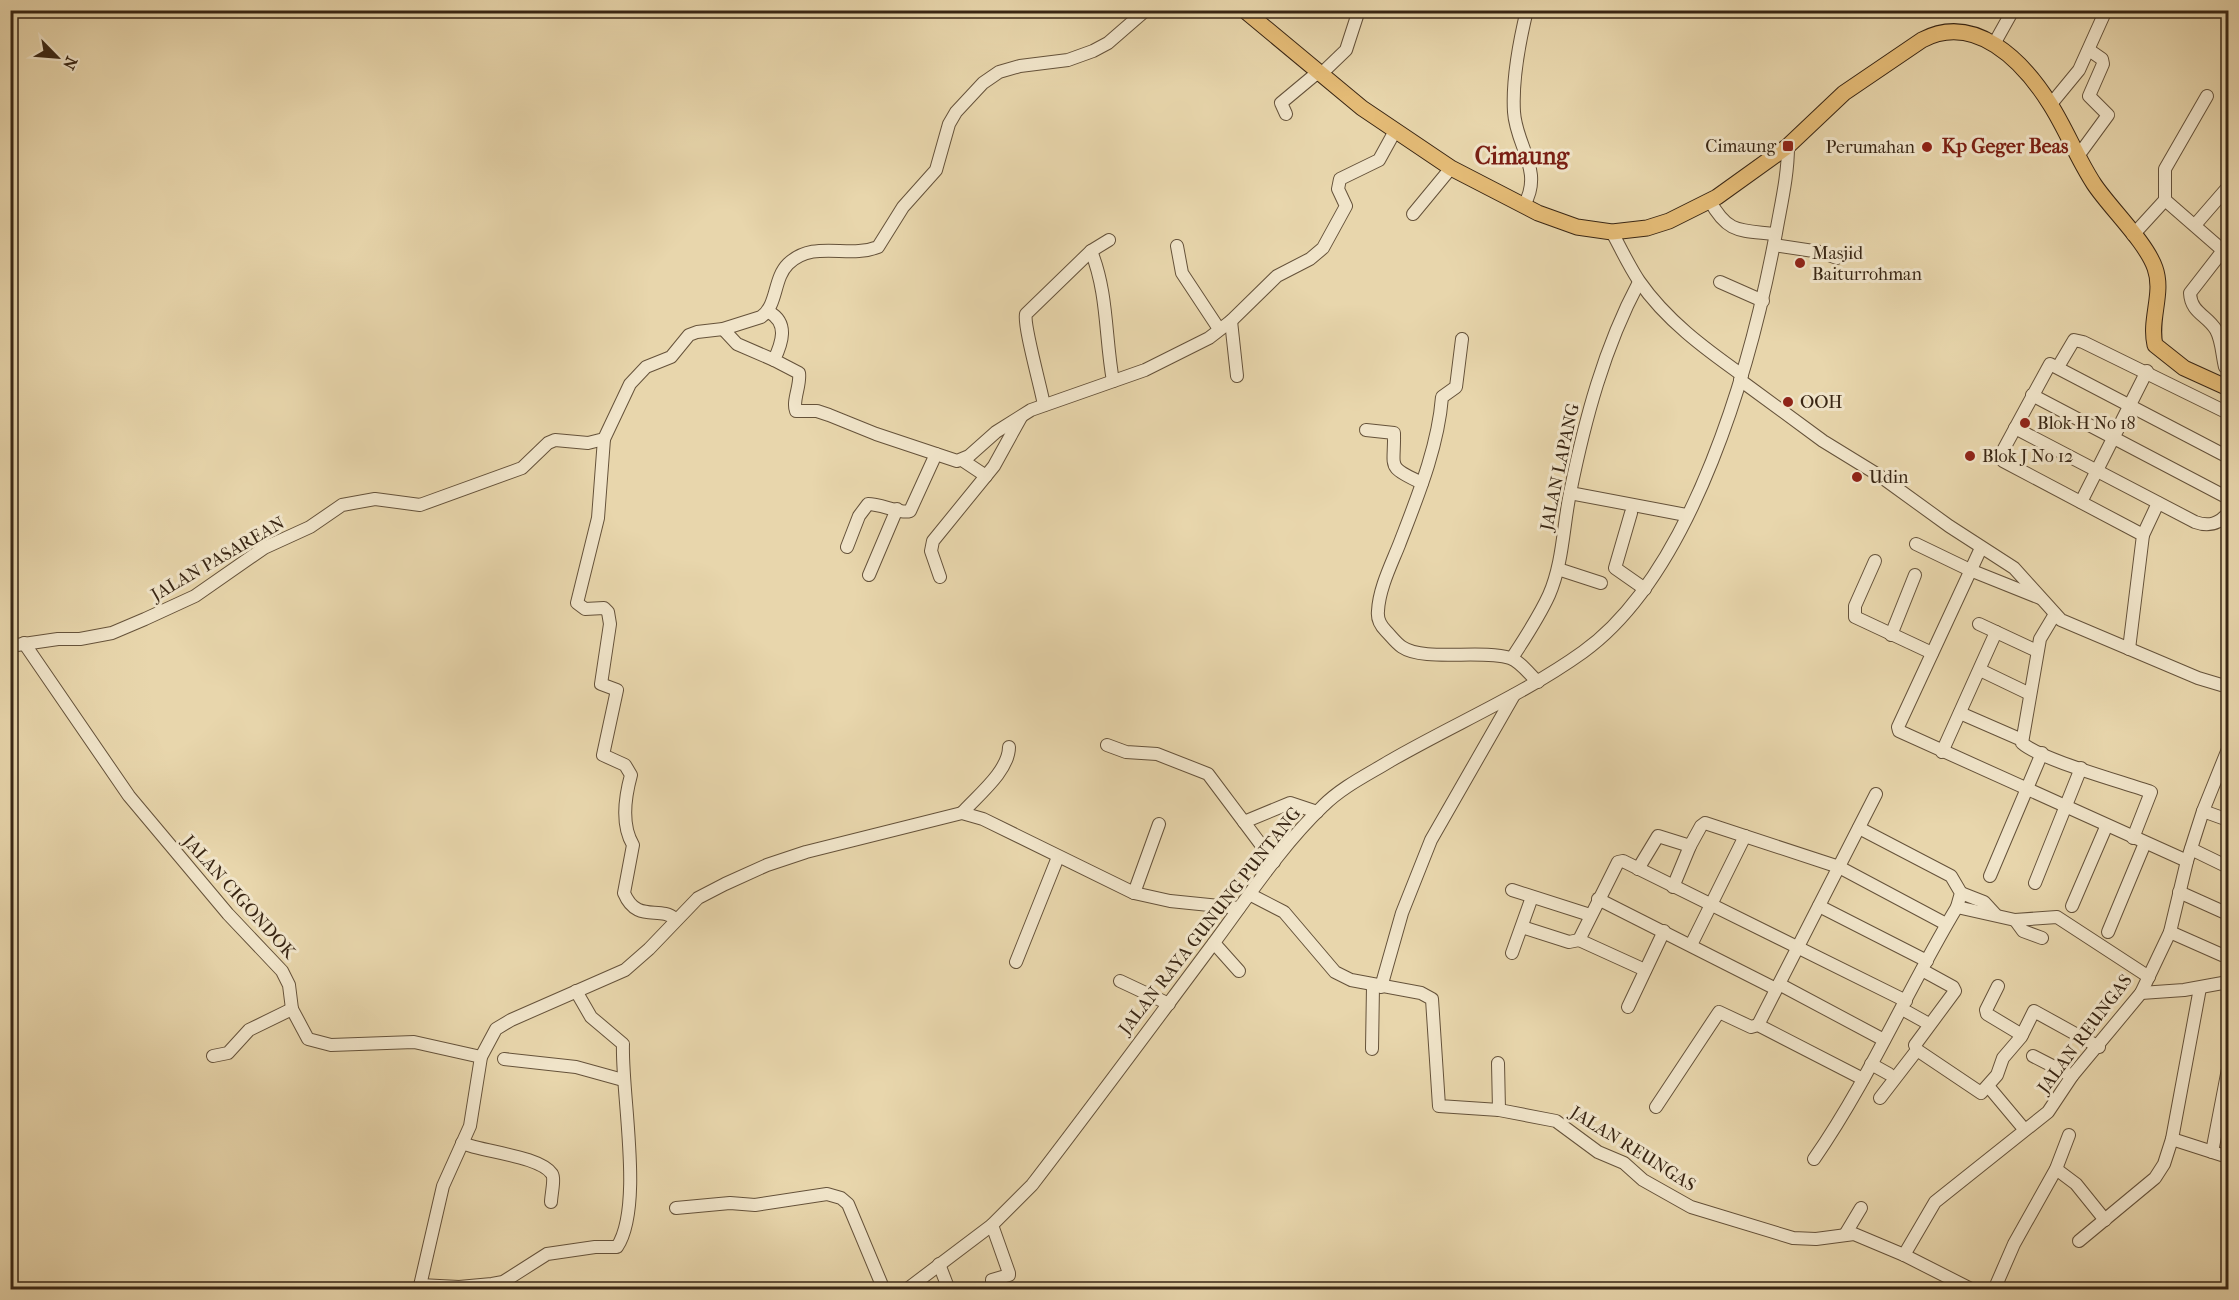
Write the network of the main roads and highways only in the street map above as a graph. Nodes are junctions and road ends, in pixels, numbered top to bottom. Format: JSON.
{"nodes":[{"id":1,"x":1244,"y":10,"type":"edge"},
{"id":2,"x":2222,"y":385,"type":"edge"}],
"edges":[{"from":1,"to":2,"type":"main road"}]}
